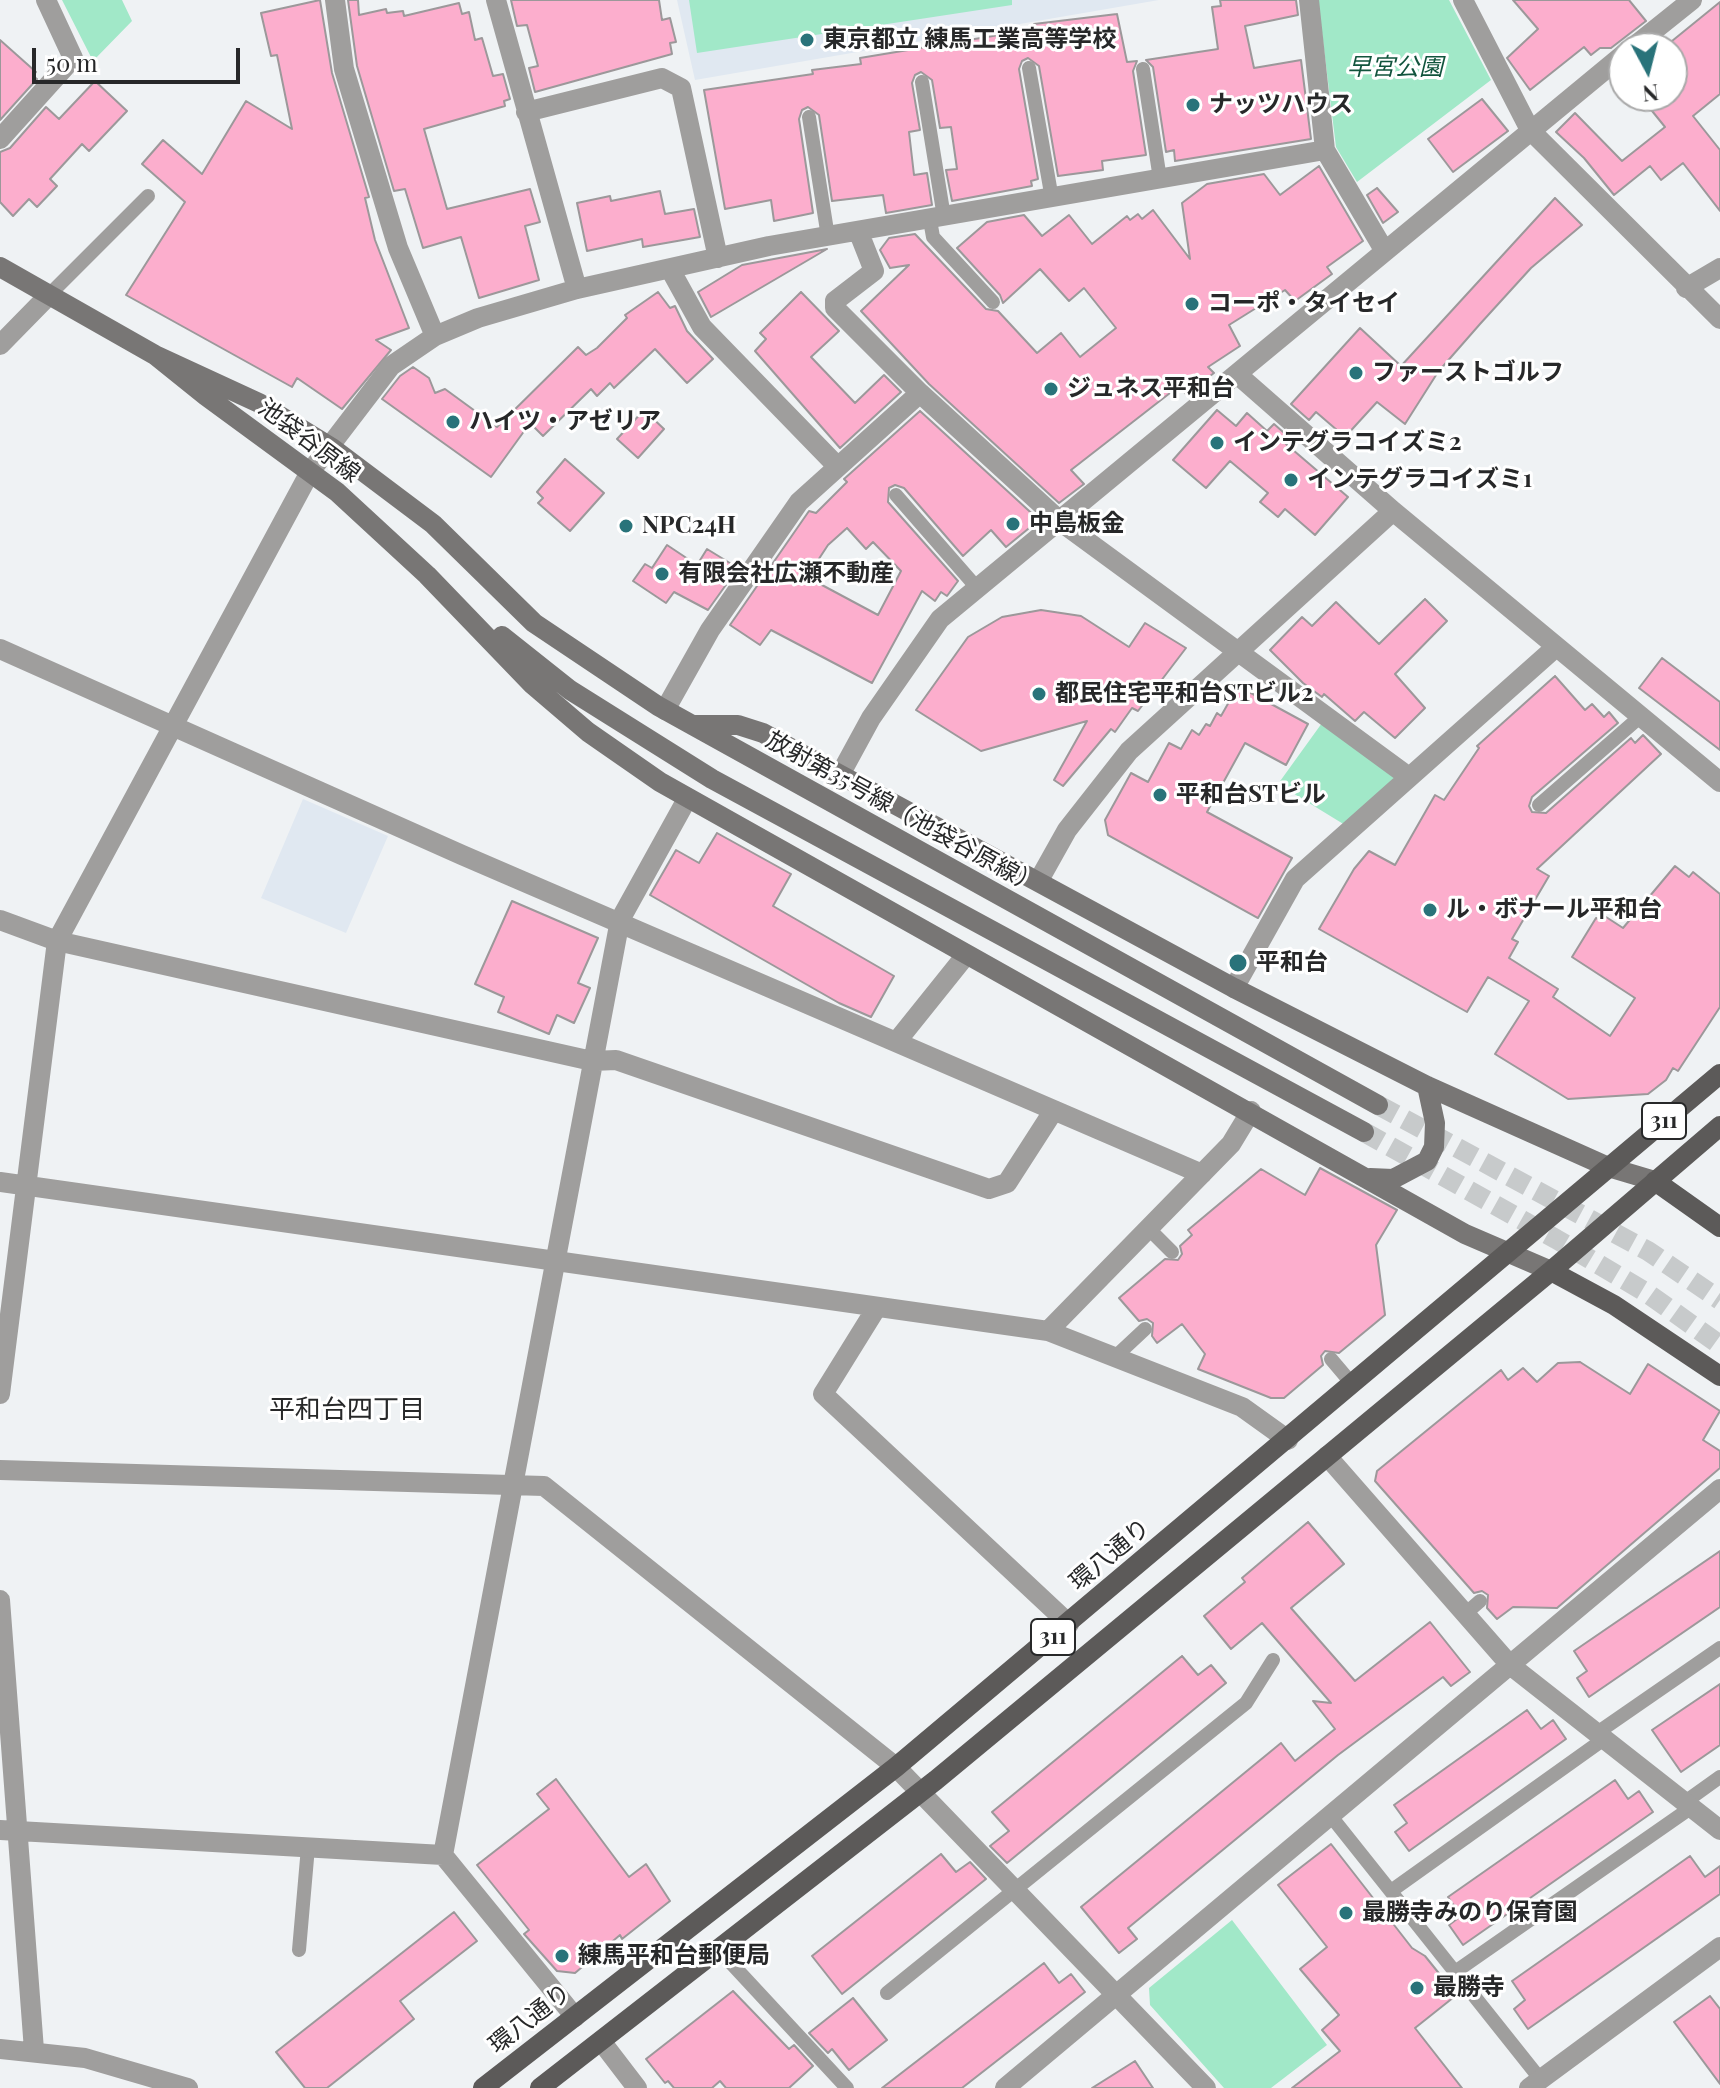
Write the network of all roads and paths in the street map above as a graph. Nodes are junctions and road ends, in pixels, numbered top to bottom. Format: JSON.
{"nodes":[{"id":1,"x":46,"y":0,"type":"edge"},
{"id":2,"x":335,"y":0,"type":"edge"},
{"id":3,"x":496,"y":0,"type":"edge"},
{"id":4,"x":1309,"y":0,"type":"edge"},
{"id":5,"x":1463,"y":0,"type":"edge"},
{"id":6,"x":1658,"y":0,"type":"edge"},
{"id":7,"x":1692,"y":0,"type":"edge"},
{"id":8,"x":1667,"y":20,"type":"junction"},
{"id":9,"x":1652,"y":32,"type":"edge"},
{"id":10,"x":1608,"y":67,"type":"edge"},
{"id":11,"x":1029,"y":68,"type":"dead end"},
{"id":12,"x":1143,"y":69,"type":"dead end"},
{"id":13,"x":922,"y":82,"type":"dead end"},
{"id":14,"x":526,"y":112,"type":"junction"},
{"id":15,"x":809,"y":117,"type":"dead end"},
{"id":16,"x":1530,"y":130,"type":"junction"},
{"id":17,"x":0,"y":139,"type":"edge"},
{"id":18,"x":1325,"y":150,"type":"junction"},
{"id":19,"x":1160,"y":179,"type":"junction"},
{"id":20,"x":148,"y":196,"type":"dead end"},
{"id":21,"x":1052,"y":199,"type":"junction"},
{"id":22,"x":937,"y":219,"type":"junction"},
{"id":23,"x":859,"y":233,"type":"junction"},
{"id":24,"x":828,"y":237,"type":"junction"},
{"id":25,"x":1384,"y":250,"type":"junction"},
{"id":26,"x":718,"y":258,"type":"junction"},
{"id":27,"x":0,"y":267,"type":"edge"},
{"id":28,"x":1720,"y":268,"type":"edge"},
{"id":29,"x":670,"y":269,"type":"junction"},
{"id":30,"x":1686,"y":288,"type":"junction"},
{"id":31,"x":577,"y":289,"type":"junction"},
{"id":32,"x":50,"y":294,"type":"junction"},
{"id":33,"x":993,"y":302,"type":"dead end"},
{"id":34,"x":1720,"y":319,"type":"edge"},
{"id":35,"x":435,"y":336,"type":"junction"},
{"id":36,"x":0,"y":345,"type":"edge"},
{"id":37,"x":155,"y":355,"type":"junction"},
{"id":38,"x":1238,"y":375,"type":"junction"},
{"id":39,"x":920,"y":393,"type":"junction"},
{"id":40,"x":332,"y":448,"type":"junction"},
{"id":41,"x":837,"y":466,"type":"junction"},
{"id":42,"x":310,"y":472,"type":"junction"},
{"id":43,"x":896,"y":495,"type":"dead end"},
{"id":44,"x":1393,"y":511,"type":"junction"},
{"id":45,"x":1061,"y":522,"type":"junction"},
{"id":46,"x":433,"y":524,"type":"joint"},
{"id":47,"x":427,"y":575,"type":"junction"},
{"id":48,"x":978,"y":589,"type":"junction"},
{"id":49,"x":1556,"y":647,"type":"junction"},
{"id":50,"x":0,"y":649,"type":"edge"},
{"id":51,"x":1241,"y":653,"type":"junction"},
{"id":52,"x":665,"y":710,"type":"junction"},
{"id":53,"x":1641,"y":716,"type":"junction"},
{"id":54,"x":688,"y":724,"type":"junction"},
{"id":55,"x":174,"y":725,"type":"junction"},
{"id":56,"x":841,"y":773,"type":"junction"},
{"id":57,"x":1409,"y":777,"type":"junction"},
{"id":58,"x":1720,"y":782,"type":"edge"},
{"id":59,"x":687,"y":799,"type":"junction"},
{"id":60,"x":1539,"y":805,"type":"dead end"},
{"id":61,"x":1039,"y":880,"type":"junction"},
{"id":62,"x":0,"y":920,"type":"edge"},
{"id":63,"x":620,"y":920,"type":"junction"},
{"id":64,"x":57,"y":941,"type":"junction"},
{"id":65,"x":966,"y":955,"type":"junction"},
{"id":66,"x":1234,"y":988,"type":"junction"},
{"id":67,"x":897,"y":1041,"type":"junction"},
{"id":68,"x":592,"y":1061,"type":"junction"},
{"id":69,"x":1720,"y":1074,"type":"edge"},
{"id":70,"x":1427,"y":1086,"type":"junction"},
{"id":71,"x":1378,"y":1105,"type":"tunnel mouth"},
{"id":72,"x":1054,"y":1110,"type":"junction"},
{"id":73,"x":1251,"y":1111,"type":"junction"},
{"id":74,"x":1720,"y":1126,"type":"edge"},
{"id":75,"x":1364,"y":1132,"type":"tunnel mouth"},
{"id":76,"x":1608,"y":1167,"type":"junction"},
{"id":77,"x":1202,"y":1174,"type":"junction"},
{"id":78,"x":1367,"y":1178,"type":"junction"},
{"id":79,"x":1655,"y":1181,"type":"junction"},
{"id":80,"x":0,"y":1182,"type":"edge"},
{"id":81,"x":27,"y":1186,"type":"junction"},
{"id":82,"x":1720,"y":1227,"type":"edge"},
{"id":83,"x":1149,"y":1229,"type":"junction"},
{"id":84,"x":1172,"y":1252,"type":"dead end"},
{"id":85,"x":1507,"y":1255,"type":"junction"},
{"id":86,"x":555,"y":1261,"type":"junction"},
{"id":87,"x":1551,"y":1271,"type":"junction"},
{"id":88,"x":877,"y":1307,"type":"junction"},
{"id":89,"x":1145,"y":1329,"type":"dead end"},
{"id":90,"x":1048,"y":1331,"type":"junction"},
{"id":91,"x":1115,"y":1357,"type":"junction"},
{"id":92,"x":1331,"y":1359,"type":"dead end"},
{"id":93,"x":1720,"y":1376,"type":"edge"},
{"id":94,"x":1353,"y":1385,"type":"junction"},
{"id":95,"x":0,"y":1394,"type":"edge"},
{"id":96,"x":1288,"y":1440,"type":"junction"},
{"id":97,"x":1327,"y":1456,"type":"junction"},
{"id":98,"x":0,"y":1470,"type":"edge"},
{"id":99,"x":514,"y":1482,"type":"junction"},
{"id":100,"x":1720,"y":1489,"type":"edge"},
{"id":101,"x":0,"y":1600,"type":"edge"},
{"id":102,"x":1069,"y":1624,"type":"junction"},
{"id":103,"x":1720,"y":1648,"type":"edge"},
{"id":104,"x":1273,"y":1660,"type":"dead end"},
{"id":105,"x":1510,"y":1665,"type":"junction"},
{"id":106,"x":1601,"y":1736,"type":"junction"},
{"id":107,"x":896,"y":1767,"type":"junction"},
{"id":108,"x":1720,"y":1777,"type":"edge"},
{"id":109,"x":921,"y":1791,"type":"junction"},
{"id":110,"x":1688,"y":1805,"type":"junction"},
{"id":111,"x":1330,"y":1815,"type":"junction"},
{"id":112,"x":8,"y":1830,"type":"edge"},
{"id":113,"x":1720,"y":1830,"type":"edge"},
{"id":114,"x":308,"y":1847,"type":"junction"},
{"id":115,"x":443,"y":1855,"type":"junction"},
{"id":116,"x":1017,"y":1890,"type":"junction"},
{"id":117,"x":1391,"y":1891,"type":"junction"},
{"id":118,"x":1720,"y":1947,"type":"edge"},
{"id":119,"x":718,"y":1949,"type":"junction"},
{"id":120,"x":299,"y":1950,"type":"dead end"},
{"id":121,"x":1455,"y":1972,"type":"junction"},
{"id":122,"x":887,"y":1993,"type":"dead end"},
{"id":123,"x":1117,"y":1994,"type":"junction"},
{"id":124,"x":575,"y":2017,"type":"junction"},
{"id":125,"x":601,"y":2041,"type":"junction"},
{"id":126,"x":0,"y":2049,"type":"edge"},
{"id":127,"x":34,"y":2050,"type":"junction"},
{"id":128,"x":1535,"y":2084,"type":"edge"},
{"id":129,"x":188,"y":2088,"type":"edge"},
{"id":130,"x":483,"y":2088,"type":"edge"},
{"id":131,"x":540,"y":2088,"type":"edge"},
{"id":132,"x":637,"y":2088,"type":"edge"},
{"id":133,"x":847,"y":2088,"type":"edge"},
{"id":134,"x":1005,"y":2088,"type":"edge"},
{"id":135,"x":1206,"y":2088,"type":"edge"}],
"edges":[{"from":1,"to":17,"type":"street"},
{"from":2,"to":35,"type":"street"},
{"from":3,"to":14,"type":"street"},
{"from":4,"to":18,"type":"street"},
{"from":5,"to":16,"type":"street"},
{"from":6,"to":8,"type":"street"},
{"from":7,"to":8,"type":"street"},
{"from":8,"to":9,"type":"street"},
{"from":10,"to":16,"type":"street"},
{"from":11,"to":21,"type":"lane"},
{"from":12,"to":19,"type":"lane"},
{"from":13,"to":22,"type":"lane"},
{"from":14,"to":26,"type":"street"},
{"from":14,"to":31,"type":"street"},
{"from":15,"to":24,"type":"lane"},
{"from":16,"to":25,"type":"street"},
{"from":16,"to":30,"type":"street"},
{"from":18,"to":19,"type":"street"},
{"from":18,"to":25,"type":"street"},
{"from":19,"to":21,"type":"street"},
{"from":20,"to":32,"type":"lane"},
{"from":21,"to":22,"type":"street"},
{"from":22,"to":23,"type":"street"},
{"from":22,"to":33,"type":"lane"},
{"from":23,"to":24,"type":"street"},
{"from":23,"to":39,"type":"street"},
{"from":24,"to":26,"type":"street"},
{"from":25,"to":38,"type":"street"},
{"from":26,"to":29,"type":"street"},
{"from":27,"to":32,"type":"main road","name":"池袋谷原線"},
{"from":28,"to":30,"type":"street"},
{"from":29,"to":31,"type":"street"},
{"from":29,"to":41,"type":"street"},
{"from":30,"to":34,"type":"street"},
{"from":31,"to":35,"type":"street"},
{"from":32,"to":36,"type":"street"},
{"from":32,"to":37,"type":"main road","name":"池袋谷原線"},
{"from":35,"to":40,"type":"street"},
{"from":37,"to":40,"type":"main road","name":"池袋谷原線"},
{"from":37,"to":42,"type":"main road","name":"池袋谷原線"},
{"from":38,"to":44,"type":"street"},
{"from":38,"to":45,"type":"street"},
{"from":39,"to":41,"type":"street"},
{"from":39,"to":45,"type":"street"},
{"from":40,"to":42,"type":"street"},
{"from":40,"to":46,"type":"main road","name":"池袋谷原線"},
{"from":41,"to":52,"type":"street"},
{"from":42,"to":47,"type":"main road","name":"池袋谷原線"},
{"from":42,"to":55,"type":"street"},
{"from":43,"to":48,"type":"lane"},
{"from":44,"to":49,"type":"street"},
{"from":44,"to":51,"type":"street"},
{"from":45,"to":48,"type":"street"},
{"from":45,"to":51,"type":"street"},
{"from":46,"to":52,"type":"main road","name":"放射第35号線（池袋谷原線）"},
{"from":47,"to":59,"type":"main road"},
{"from":47,"to":75,"type":"main road"},
{"from":48,"to":56,"type":"street"},
{"from":49,"to":53,"type":"street"},
{"from":49,"to":57,"type":"street"},
{"from":50,"to":55,"type":"street"},
{"from":51,"to":57,"type":"street"},
{"from":51,"to":61,"type":"street"},
{"from":52,"to":54,"type":"main road","name":"放射第35号線（池袋谷原線）"},
{"from":53,"to":58,"type":"street"},
{"from":53,"to":60,"type":"lane"},
{"from":54,"to":56,"type":"main road"},
{"from":54,"to":71,"type":"main road","name":"放射第35号線（池袋谷原線）"},
{"from":55,"to":63,"type":"street"},
{"from":55,"to":64,"type":"street"},
{"from":56,"to":61,"type":"main road"},
{"from":57,"to":66,"type":"street"},
{"from":59,"to":63,"type":"street"},
{"from":59,"to":65,"type":"main road"},
{"from":61,"to":66,"type":"main road"},
{"from":62,"to":64,"type":"street"},
{"from":63,"to":67,"type":"street"},
{"from":63,"to":68,"type":"street"},
{"from":64,"to":68,"type":"street"},
{"from":64,"to":81,"type":"street"},
{"from":65,"to":67,"type":"street"},
{"from":65,"to":73,"type":"main road"},
{"from":66,"to":70,"type":"main road"},
{"from":67,"to":72,"type":"street"},
{"from":68,"to":72,"type":"street"},
{"from":68,"to":86,"type":"street"},
{"from":69,"to":76,"type":"main road","name":"環八通り","number":"311"},
{"from":70,"to":76,"type":"main road"},
{"from":70,"to":78,"type":"main road"},
{"from":72,"to":77,"type":"street"},
{"from":73,"to":77,"type":"street"},
{"from":73,"to":78,"type":"main road"},
{"from":74,"to":79,"type":"main road","number":"311"},
{"from":76,"to":79,"type":"main road"},
{"from":76,"to":85,"type":"main road","name":"環八通り","number":"311"},
{"from":77,"to":83,"type":"street"},
{"from":78,"to":85,"type":"main road"},
{"from":79,"to":82,"type":"main road"},
{"from":79,"to":87,"type":"main road","number":"311"},
{"from":80,"to":81,"type":"street"},
{"from":81,"to":86,"type":"street"},
{"from":81,"to":95,"type":"street"},
{"from":83,"to":84,"type":"lane"},
{"from":83,"to":90,"type":"street"},
{"from":85,"to":87,"type":"main road"},
{"from":85,"to":94,"type":"main road","name":"環八通り","number":"311"},
{"from":86,"to":88,"type":"street"},
{"from":86,"to":99,"type":"street"},
{"from":87,"to":93,"type":"main road"},
{"from":87,"to":97,"type":"main road","number":"311"},
{"from":88,"to":90,"type":"street"},
{"from":88,"to":102,"type":"street"},
{"from":89,"to":91,"type":"lane"},
{"from":90,"to":91,"type":"street"},
{"from":91,"to":96,"type":"street"},
{"from":92,"to":94,"type":"lane"},
{"from":94,"to":96,"type":"main road","name":"環八通り","number":"311"},
{"from":96,"to":102,"type":"main road","name":"環八通り","number":"311"},
{"from":97,"to":105,"type":"street"},
{"from":97,"to":109,"type":"main road","number":"311"},
{"from":98,"to":99,"type":"street"},
{"from":99,"to":107,"type":"street"},
{"from":99,"to":115,"type":"street"},
{"from":100,"to":105,"type":"street"},
{"from":101,"to":112,"type":"street"},
{"from":102,"to":107,"type":"main road","name":"環八通り","number":"311"},
{"from":103,"to":106,"type":"lane"},
{"from":104,"to":116,"type":"lane"},
{"from":105,"to":106,"type":"street"},
{"from":105,"to":111,"type":"street"},
{"from":106,"to":110,"type":"street"},
{"from":106,"to":117,"type":"lane"},
{"from":107,"to":109,"type":"street"},
{"from":107,"to":124,"type":"main road","name":"環八通り","number":"311"},
{"from":108,"to":110,"type":"lane"},
{"from":109,"to":116,"type":"street"},
{"from":109,"to":119,"type":"main road","number":"311"},
{"from":110,"to":113,"type":"street"},
{"from":110,"to":121,"type":"lane"},
{"from":111,"to":117,"type":"lane"},
{"from":111,"to":123,"type":"street"},
{"from":112,"to":114,"type":"street"},
{"from":112,"to":127,"type":"street"},
{"from":114,"to":115,"type":"street"},
{"from":114,"to":120,"type":"lane"},
{"from":115,"to":124,"type":"street"},
{"from":116,"to":122,"type":"lane"},
{"from":116,"to":123,"type":"street"},
{"from":117,"to":121,"type":"lane"},
{"from":118,"to":128,"type":"street"},
{"from":119,"to":125,"type":"main road","number":"311"},
{"from":119,"to":133,"type":"lane"},
{"from":121,"to":128,"type":"lane"},
{"from":123,"to":134,"type":"street"},
{"from":123,"to":135,"type":"street"},
{"from":124,"to":130,"type":"main road","name":"環八通り","number":"311"},
{"from":125,"to":131,"type":"main road","number":"311"},
{"from":125,"to":132,"type":"street"},
{"from":126,"to":127,"type":"street"},
{"from":127,"to":129,"type":"street"}]}
